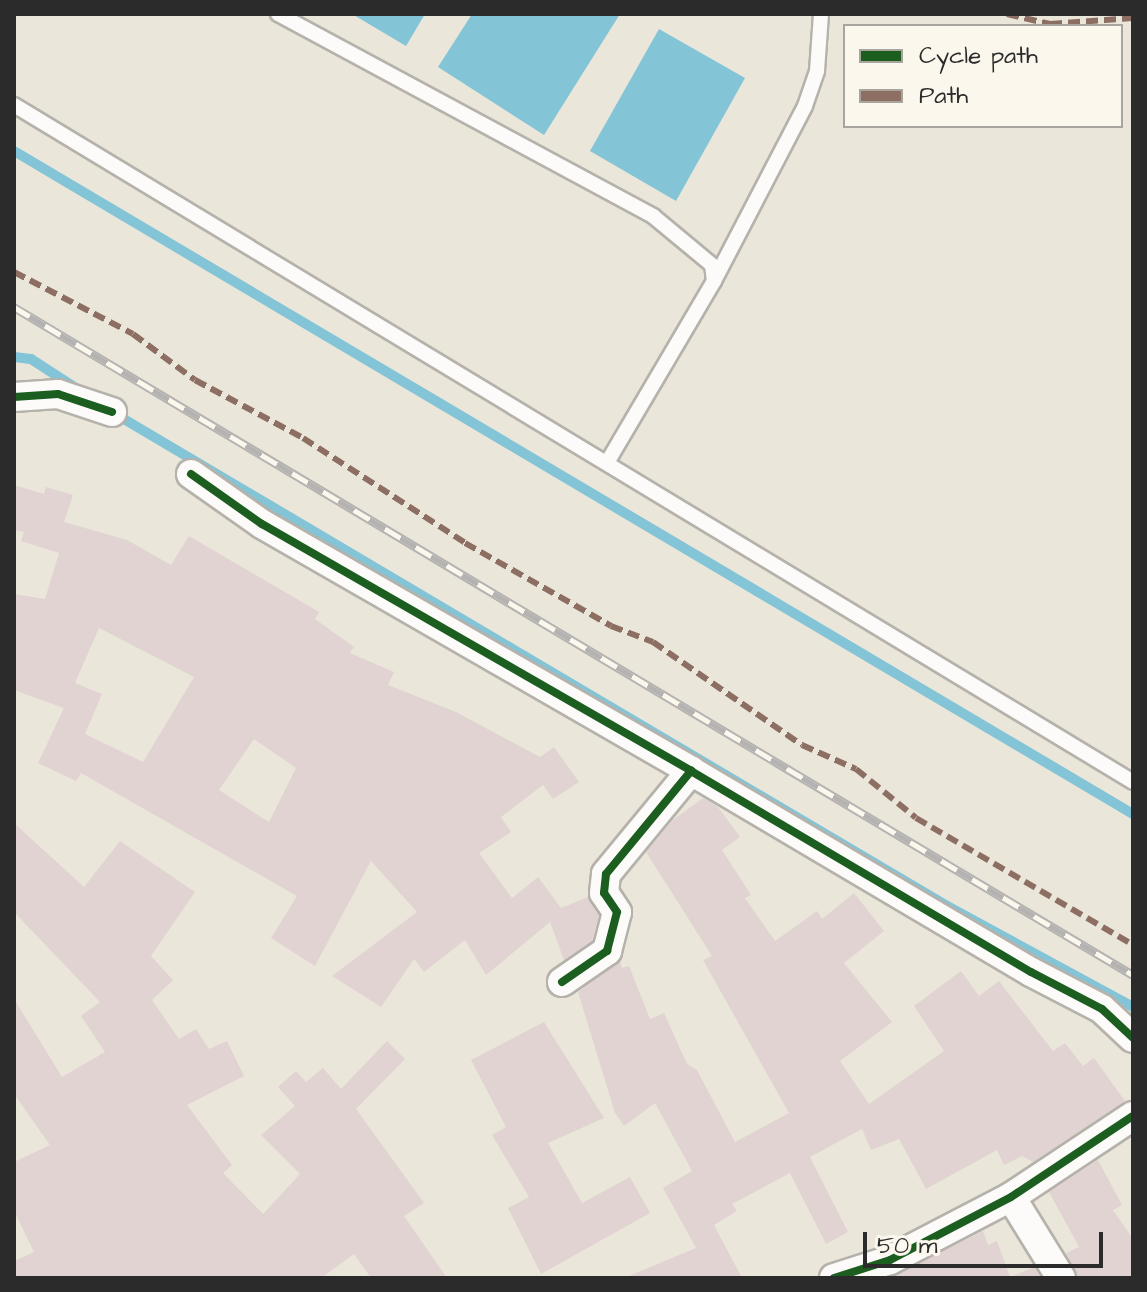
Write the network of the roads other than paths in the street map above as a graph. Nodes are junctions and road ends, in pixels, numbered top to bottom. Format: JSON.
{"nodes":[{"id":1,"x":278,"y":14,"type":"edge"},
{"id":2,"x":821,"y":14,"type":"edge"},
{"id":3,"x":14,"y":105,"type":"edge"},
{"id":4,"x":714,"y":281,"type":"junction"},
{"id":5,"x":14,"y":397,"type":"edge"},
{"id":6,"x":112,"y":412,"type":"dead end"},
{"id":7,"x":608,"y":461,"type":"junction"},
{"id":8,"x":191,"y":474,"type":"dead end"},
{"id":9,"x":691,"y":771,"type":"junction"},
{"id":10,"x":1133,"y":782,"type":"edge"},
{"id":11,"x":562,"y":982,"type":"dead end"},
{"id":12,"x":1133,"y":1038,"type":"edge"},
{"id":13,"x":1133,"y":1116,"type":"edge"},
{"id":14,"x":1011,"y":1197,"type":"junction"},
{"id":15,"x":834,"y":1278,"type":"edge"},
{"id":16,"x":1061,"y":1278,"type":"edge"}],
"edges":[{"from":1,"to":4,"type":"lane"},
{"from":2,"to":4,"type":"lane"},
{"from":3,"to":7,"type":"lane"},
{"from":4,"to":7,"type":"lane"},
{"from":5,"to":6,"type":"street"},
{"from":7,"to":10,"type":"lane"},
{"from":8,"to":9,"type":"street"},
{"from":9,"to":11,"type":"street"},
{"from":9,"to":12,"type":"street"},
{"from":13,"to":14,"type":"street"},
{"from":14,"to":15,"type":"street"},
{"from":14,"to":16,"type":"street"}]}
